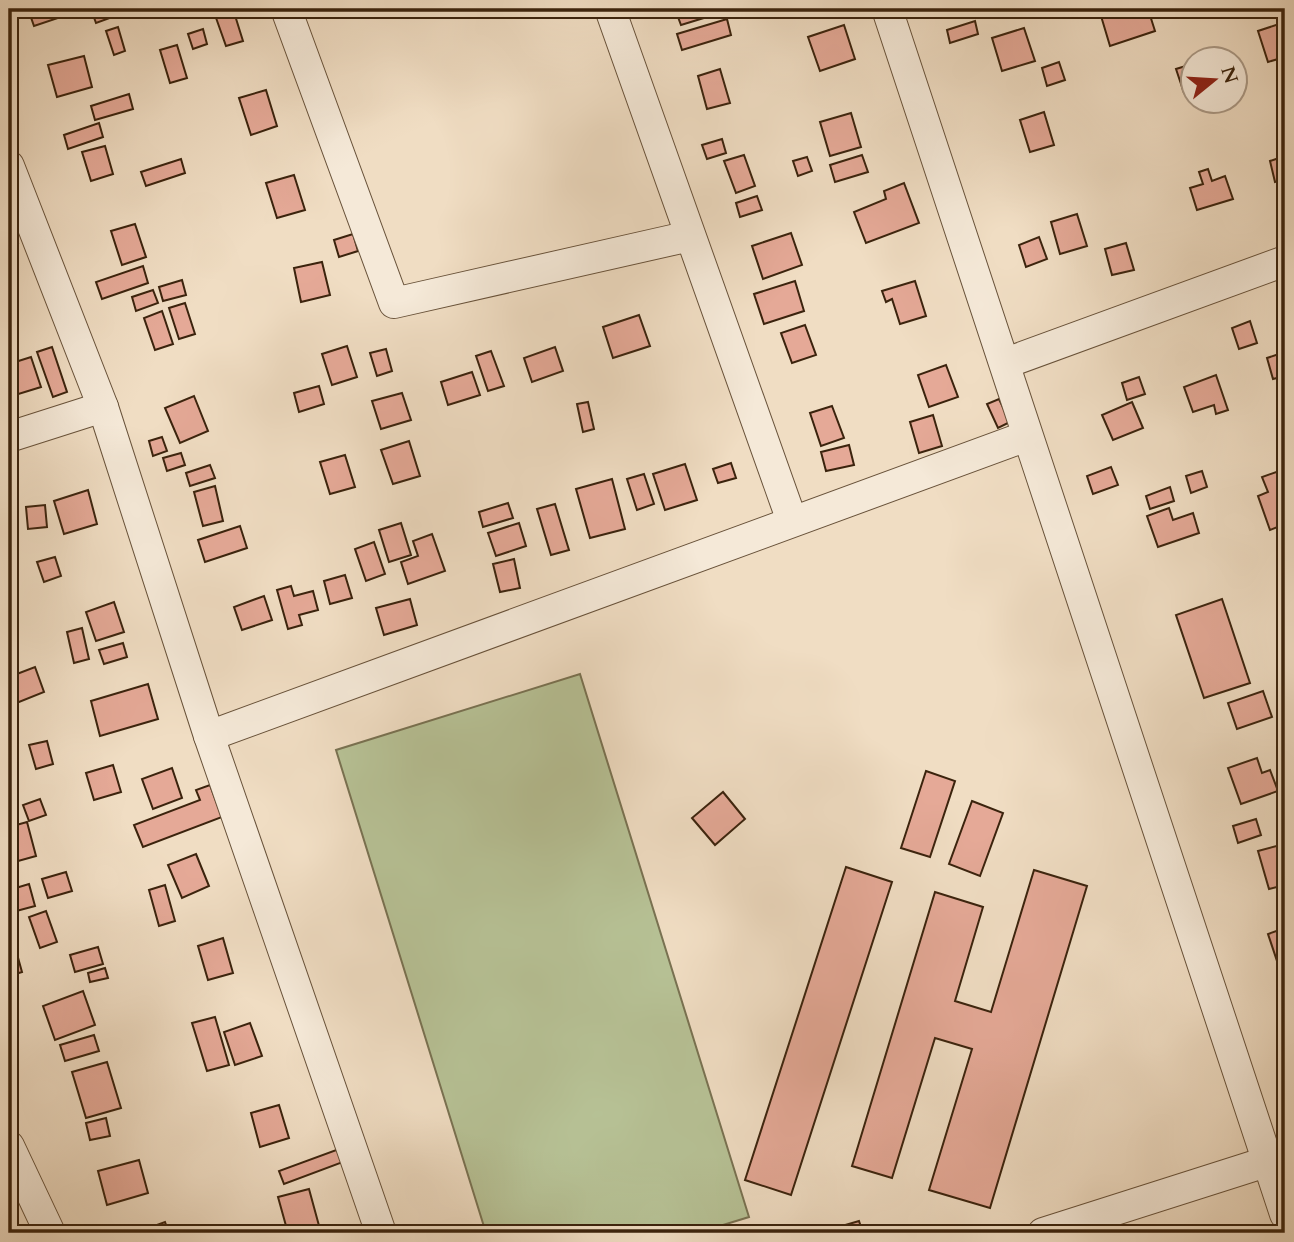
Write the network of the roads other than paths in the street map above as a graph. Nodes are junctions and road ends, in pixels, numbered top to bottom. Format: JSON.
{"nodes":[{"id":1,"x":286,"y":9,"type":"edge"},
{"id":2,"x":610,"y":9,"type":"edge"},
{"id":3,"x":887,"y":9,"type":"edge"},
{"id":4,"x":9,"y":166,"type":"edge"},
{"id":5,"x":691,"y":236,"type":"junction"},
{"id":6,"x":1285,"y":261,"type":"edge"},
{"id":7,"x":1006,"y":363,"type":"junction"},
{"id":8,"x":103,"y":407,"type":"junction"},
{"id":9,"x":1027,"y":436,"type":"junction"},
{"id":10,"x":9,"y":437,"type":"edge"},
{"id":11,"x":792,"y":521,"type":"junction"},
{"id":12,"x":209,"y":736,"type":"junction"},
{"id":13,"x":9,"y":1146,"type":"edge"},
{"id":14,"x":1266,"y":1162,"type":"junction"},
{"id":15,"x":1285,"y":1214,"type":"edge"},
{"id":16,"x":50,"y":1233,"type":"edge"},
{"id":17,"x":381,"y":1233,"type":"edge"},
{"id":18,"x":1043,"y":1233,"type":"edge"}],
"edges":[{"from":1,"to":5,"type":"street"},
{"from":2,"to":5,"type":"street"},
{"from":3,"to":7,"type":"street"},
{"from":4,"to":8,"type":"street"},
{"from":5,"to":11,"type":"street"},
{"from":6,"to":7,"type":"street"},
{"from":7,"to":9,"type":"street"},
{"from":8,"to":10,"type":"street"},
{"from":8,"to":12,"type":"street"},
{"from":9,"to":11,"type":"street"},
{"from":9,"to":14,"type":"street"},
{"from":11,"to":12,"type":"street"},
{"from":12,"to":17,"type":"street"},
{"from":13,"to":16,"type":"street"},
{"from":14,"to":15,"type":"street"},
{"from":14,"to":18,"type":"street"}]}
